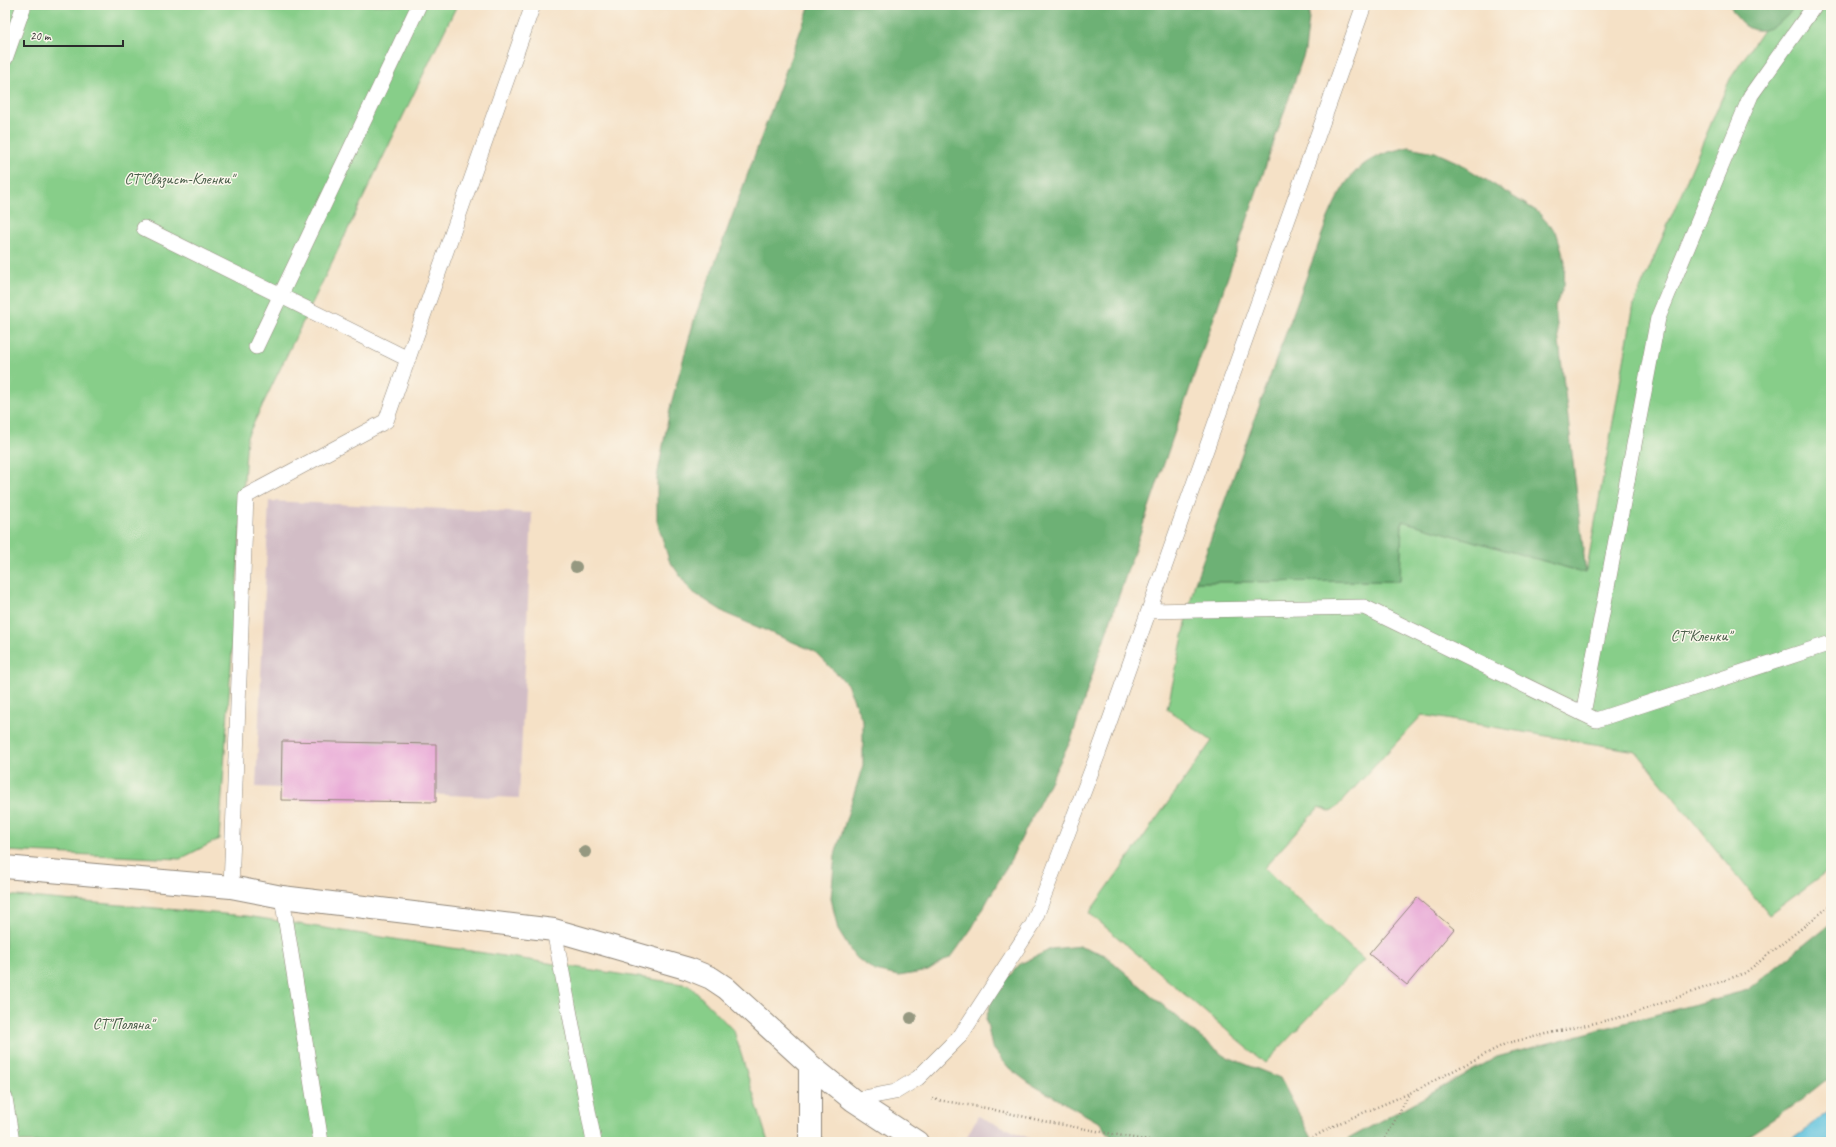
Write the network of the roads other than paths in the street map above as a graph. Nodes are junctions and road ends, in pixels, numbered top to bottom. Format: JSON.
{"nodes":[{"id":1,"x":24,"y":5,"type":"edge"},
{"id":2,"x":419,"y":5,"type":"edge"},
{"id":3,"x":533,"y":5,"type":"edge"},
{"id":4,"x":1364,"y":5,"type":"edge"},
{"id":5,"x":1815,"y":5,"type":"edge"},
{"id":6,"x":5,"y":59,"type":"edge"},
{"id":7,"x":144,"y":228,"type":"dead end"},
{"id":8,"x":280,"y":295,"type":"junction"},
{"id":9,"x":256,"y":347,"type":"dead end"},
{"id":10,"x":408,"y":359,"type":"junction"},
{"id":11,"x":1149,"y":611,"type":"junction"},
{"id":12,"x":1831,"y":644,"type":"edge"},
{"id":13,"x":1583,"y":714,"type":"junction"},
{"id":14,"x":5,"y":867,"type":"edge"},
{"id":15,"x":231,"y":887,"type":"junction"},
{"id":16,"x":282,"y":897,"type":"junction"},
{"id":17,"x":554,"y":930,"type":"junction"},
{"id":18,"x":810,"y":1065,"type":"junction"},
{"id":19,"x":5,"y":1098,"type":"edge"},
{"id":20,"x":853,"y":1100,"type":"junction"},
{"id":21,"x":12,"y":1142,"type":"edge"},
{"id":22,"x":321,"y":1142,"type":"edge"},
{"id":23,"x":594,"y":1142,"type":"edge"},
{"id":24,"x":810,"y":1142,"type":"edge"},
{"id":25,"x":917,"y":1142,"type":"edge"}],
"edges":[{"from":1,"to":6,"type":"lane"},
{"from":2,"to":8,"type":"lane"},
{"from":3,"to":10,"type":"lane"},
{"from":4,"to":11,"type":"lane"},
{"from":5,"to":13,"type":"lane"},
{"from":7,"to":8,"type":"lane"},
{"from":8,"to":9,"type":"lane"},
{"from":8,"to":10,"type":"lane"},
{"from":10,"to":15,"type":"lane"},
{"from":11,"to":13,"type":"lane"},
{"from":11,"to":20,"type":"lane"},
{"from":12,"to":13,"type":"lane"},
{"from":14,"to":15,"type":"street"},
{"from":15,"to":16,"type":"street"},
{"from":16,"to":17,"type":"street"},
{"from":16,"to":22,"type":"lane"},
{"from":17,"to":18,"type":"street"},
{"from":17,"to":23,"type":"lane"},
{"from":18,"to":20,"type":"street"},
{"from":18,"to":24,"type":"street"},
{"from":19,"to":21,"type":"lane"},
{"from":20,"to":25,"type":"street"}]}
